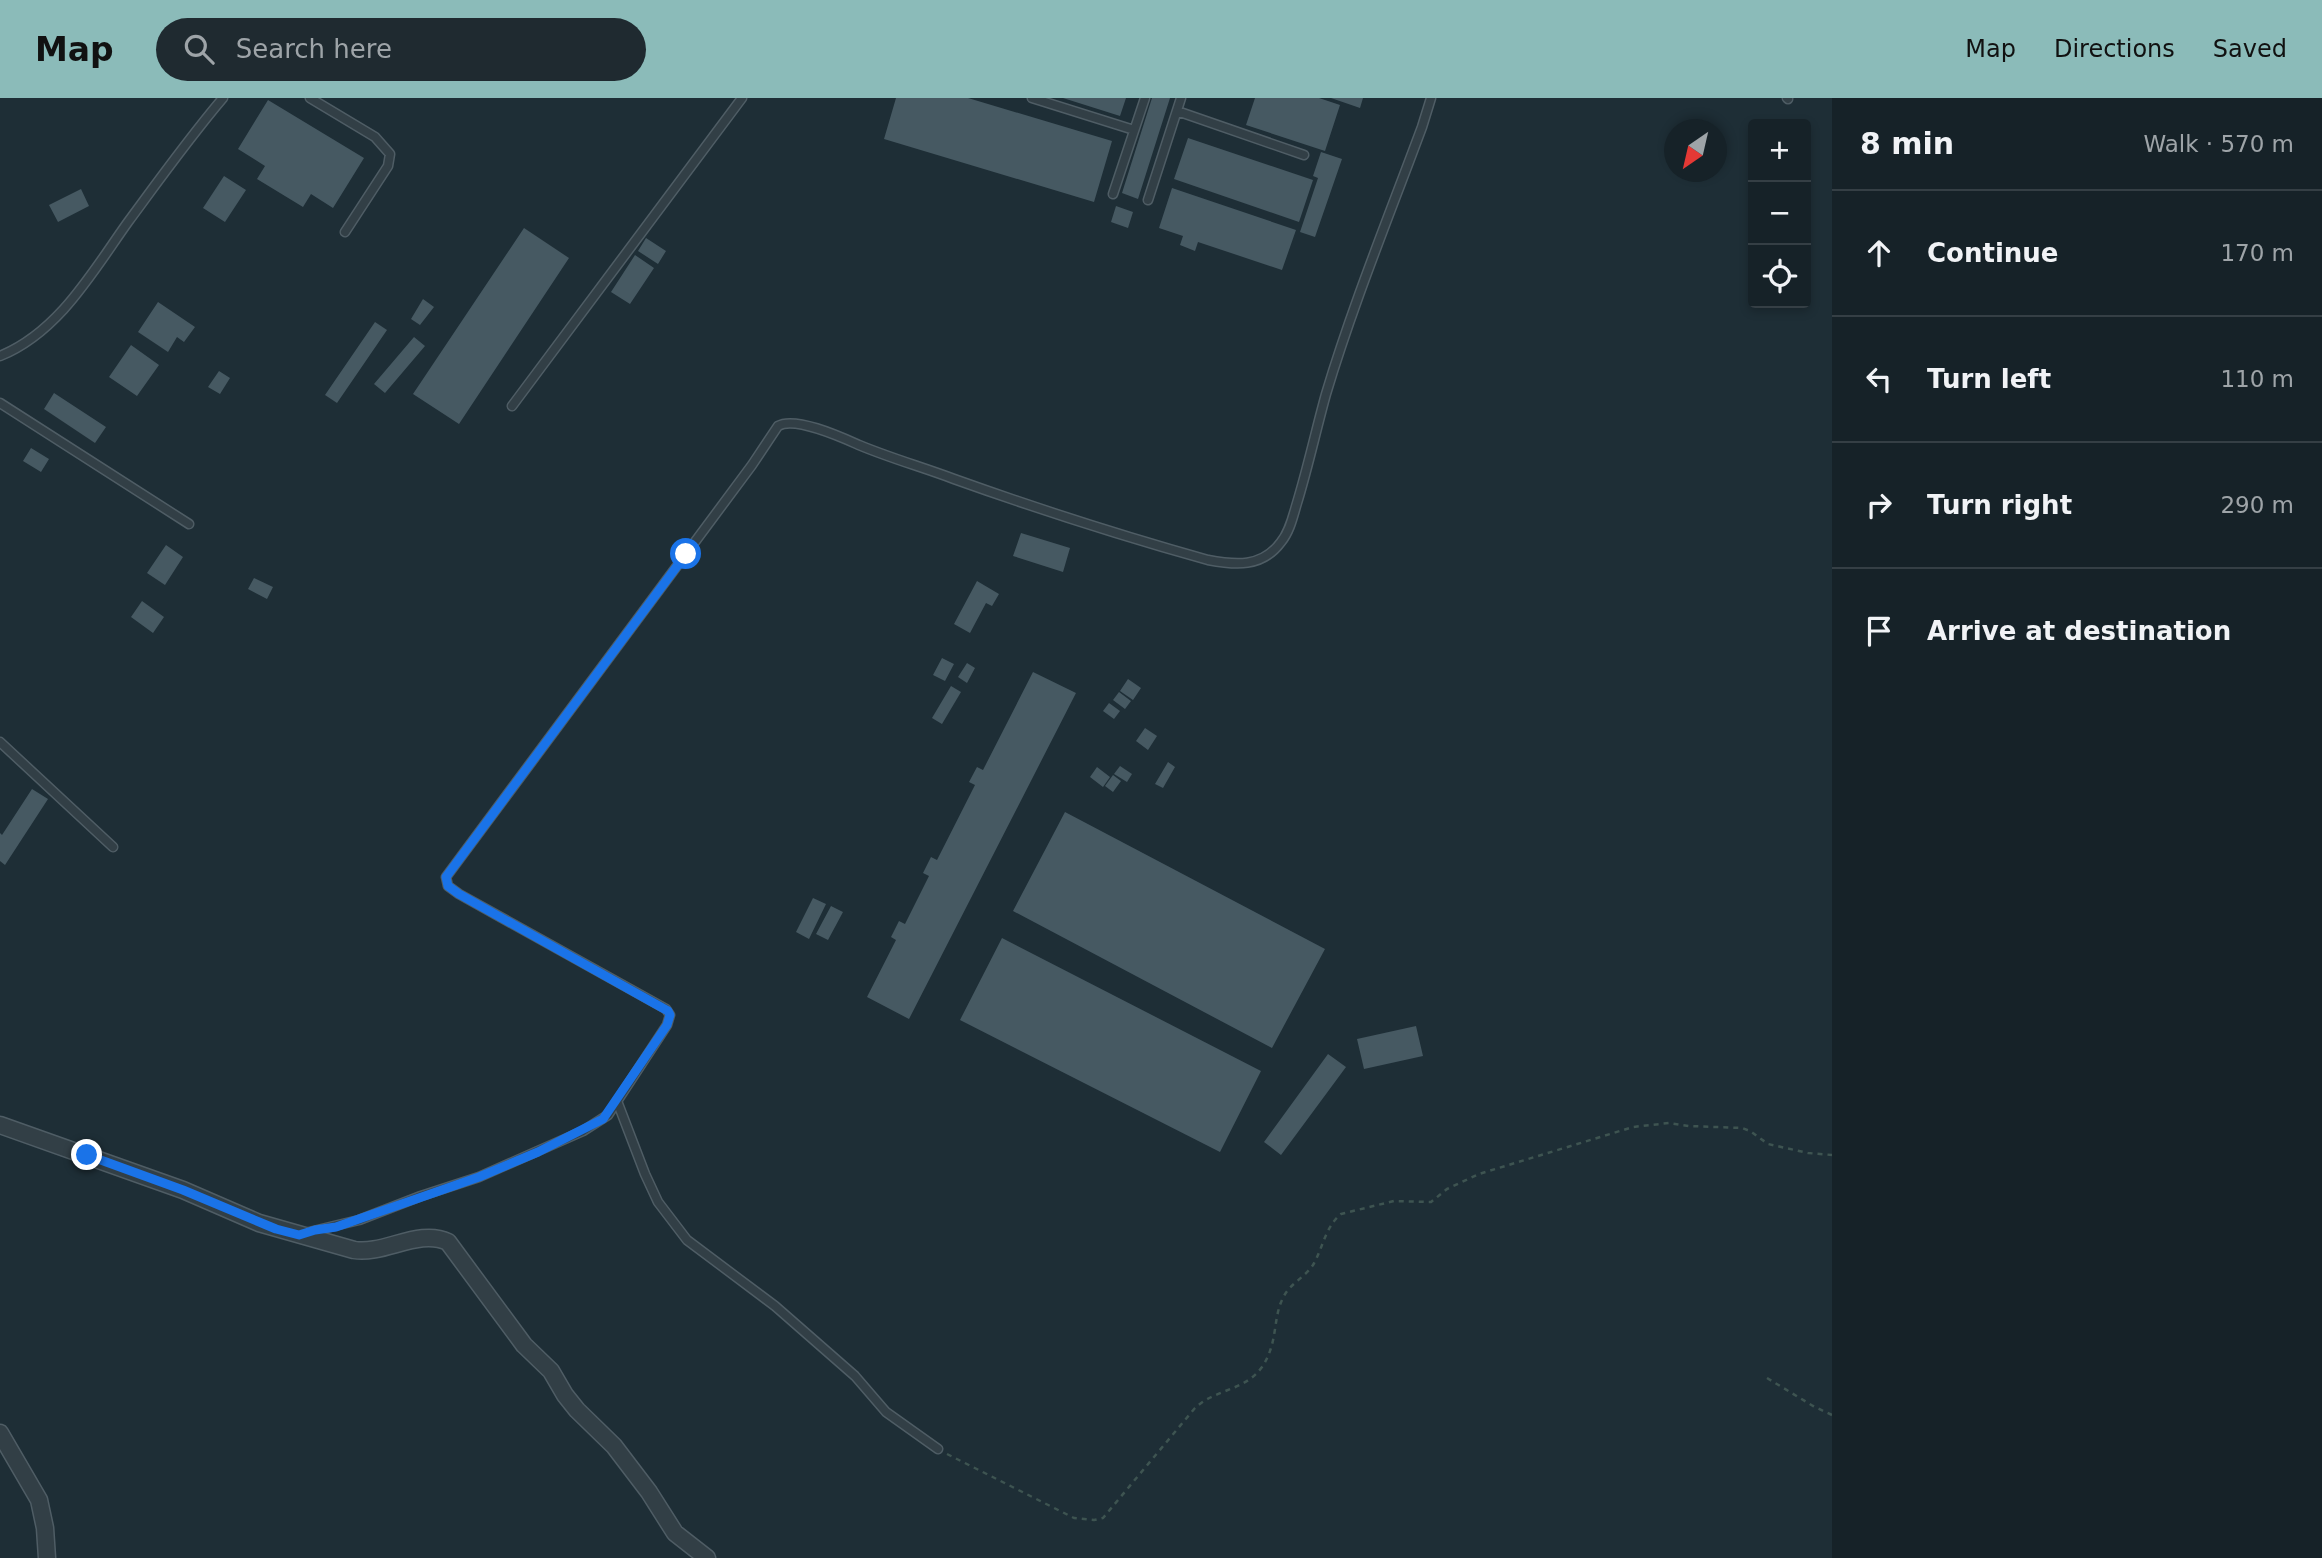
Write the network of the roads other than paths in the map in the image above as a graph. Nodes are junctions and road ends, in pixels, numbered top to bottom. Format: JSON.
{"nodes":[{"id":1,"x":223,"y":98,"type":"edge"},
{"id":2,"x":310,"y":98,"type":"edge"},
{"id":3,"x":742,"y":98,"type":"edge"},
{"id":4,"x":1032,"y":98,"type":"edge"},
{"id":5,"x":1145,"y":98,"type":"edge"},
{"id":6,"x":1181,"y":98,"type":"edge"},
{"id":7,"x":1431,"y":98,"type":"edge"},
{"id":8,"x":1177,"y":111,"type":"junction"},
{"id":9,"x":1134,"y":130,"type":"junction"},
{"id":10,"x":1304,"y":155,"type":"dead end"},
{"id":11,"x":1113,"y":194,"type":"dead end"},
{"id":12,"x":1148,"y":200,"type":"dead end"},
{"id":13,"x":345,"y":232,"type":"dead end"},
{"id":14,"x":0,"y":356,"type":"edge"},
{"id":15,"x":0,"y":403,"type":"edge"},
{"id":16,"x":512,"y":406,"type":"dead end"},
{"id":17,"x":189,"y":524,"type":"dead end"},
{"id":18,"x":0,"y":742,"type":"edge"},
{"id":19,"x":113,"y":847,"type":"dead end"},
{"id":20,"x":617,"y":1101,"type":"junction"},
{"id":21,"x":0,"y":1125,"type":"edge"},
{"id":22,"x":299,"y":1235,"type":"junction"},
{"id":23,"x":0,"y":1433,"type":"edge"},
{"id":24,"x":938,"y":1449,"type":"road end"},
{"id":25,"x":47,"y":1558,"type":"edge"},
{"id":26,"x":707,"y":1558,"type":"edge"}],
"edges":[{"from":1,"to":14,"type":"lane"},
{"from":2,"to":13,"type":"lane"},
{"from":3,"to":16,"type":"lane"},
{"from":4,"to":9,"type":"lane"},
{"from":5,"to":9,"type":"lane"},
{"from":6,"to":8,"type":"lane"},
{"from":7,"to":20,"type":"lane"},
{"from":8,"to":10,"type":"lane"},
{"from":8,"to":12,"type":"lane"},
{"from":9,"to":11,"type":"lane"},
{"from":15,"to":17,"type":"lane"},
{"from":18,"to":19,"type":"lane"},
{"from":20,"to":22,"type":"lane"},
{"from":20,"to":24,"type":"lane"},
{"from":21,"to":22,"type":"street"},
{"from":22,"to":26,"type":"street"},
{"from":23,"to":25,"type":"street"}]}
